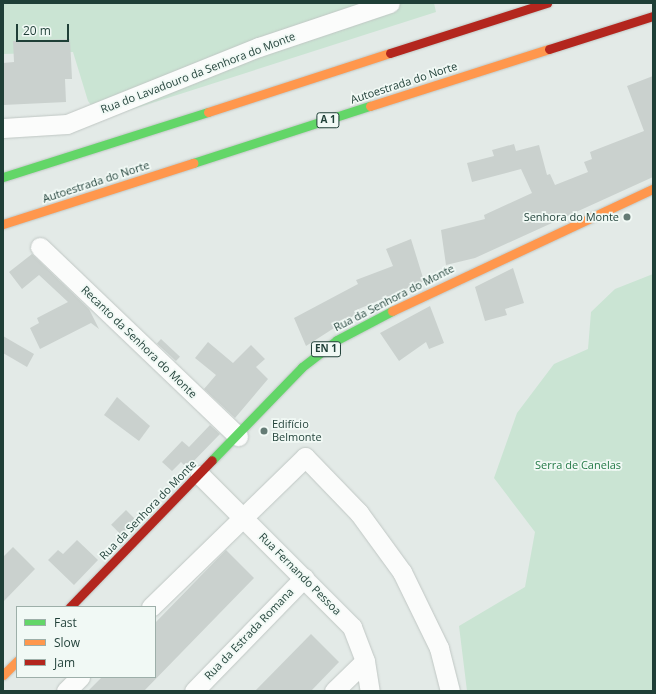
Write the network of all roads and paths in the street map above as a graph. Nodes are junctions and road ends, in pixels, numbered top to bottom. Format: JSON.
{"nodes":[{"id":1,"x":390,"y":3,"type":"edge"},
{"id":2,"x":547,"y":3,"type":"edge"},
{"id":3,"x":653,"y":16,"type":"edge"},
{"id":4,"x":3,"y":128,"type":"edge"},
{"id":5,"x":3,"y":177,"type":"edge"},
{"id":6,"x":653,"y":189,"type":"edge"},
{"id":7,"x":3,"y":224,"type":"edge"},
{"id":8,"x":40,"y":247,"type":"dead end"},
{"id":9,"x":238,"y":436,"type":"junction"},
{"id":10,"x":200,"y":474,"type":"junction"},
{"id":11,"x":242,"y":517,"type":"junction"},
{"id":12,"x":304,"y":578,"type":"junction"},
{"id":13,"x":71,"y":606,"type":"edge"},
{"id":14,"x":152,"y":606,"type":"edge"},
{"id":15,"x":365,"y":661,"type":"junction"},
{"id":16,"x":16,"y":662,"type":"edge"},
{"id":17,"x":3,"y":675,"type":"edge"},
{"id":18,"x":79,"y":678,"type":"edge"},
{"id":19,"x":66,"y":691,"type":"edge"},
{"id":20,"x":194,"y":691,"type":"edge"},
{"id":21,"x":334,"y":691,"type":"edge"},
{"id":22,"x":370,"y":691,"type":"edge"},
{"id":23,"x":450,"y":691,"type":"edge"}],
"edges":[{"from":1,"to":4,"type":"street","name":"Rua do Lavadouro da Senhora do Monte"},
{"from":2,"to":5,"type":"main road"},
{"from":3,"to":7,"type":"main road","name":"Autoestrada do Norte","number":"A 1"},
{"from":6,"to":9,"type":"main road","name":"Rua da Senhora do Monte","number":"EN 1"},
{"from":8,"to":9,"type":"street","name":"Recanto da Senhora do Monte"},
{"from":9,"to":10,"type":"main road","name":"Rua da Senhora do Monte","number":"EN 1"},
{"from":10,"to":11,"type":"street","name":"Rua Fernando Pessoa"},
{"from":10,"to":13,"type":"main road","name":"Rua da Senhora do Monte","number":"EN 1"},
{"from":11,"to":12,"type":"street","name":"Rua Fernando Pessoa"},
{"from":11,"to":14,"type":"street"},
{"from":11,"to":23,"type":"street"},
{"from":12,"to":15,"type":"street","name":"Rua Fernando Pessoa"},
{"from":12,"to":20,"type":"street","name":"Rua da Estrada Romana"},
{"from":15,"to":21,"type":"street"},
{"from":15,"to":22,"type":"street","name":"Rua Fernando Pessoa"},
{"from":16,"to":17,"type":"main road"},
{"from":18,"to":19,"type":"street"}]}
